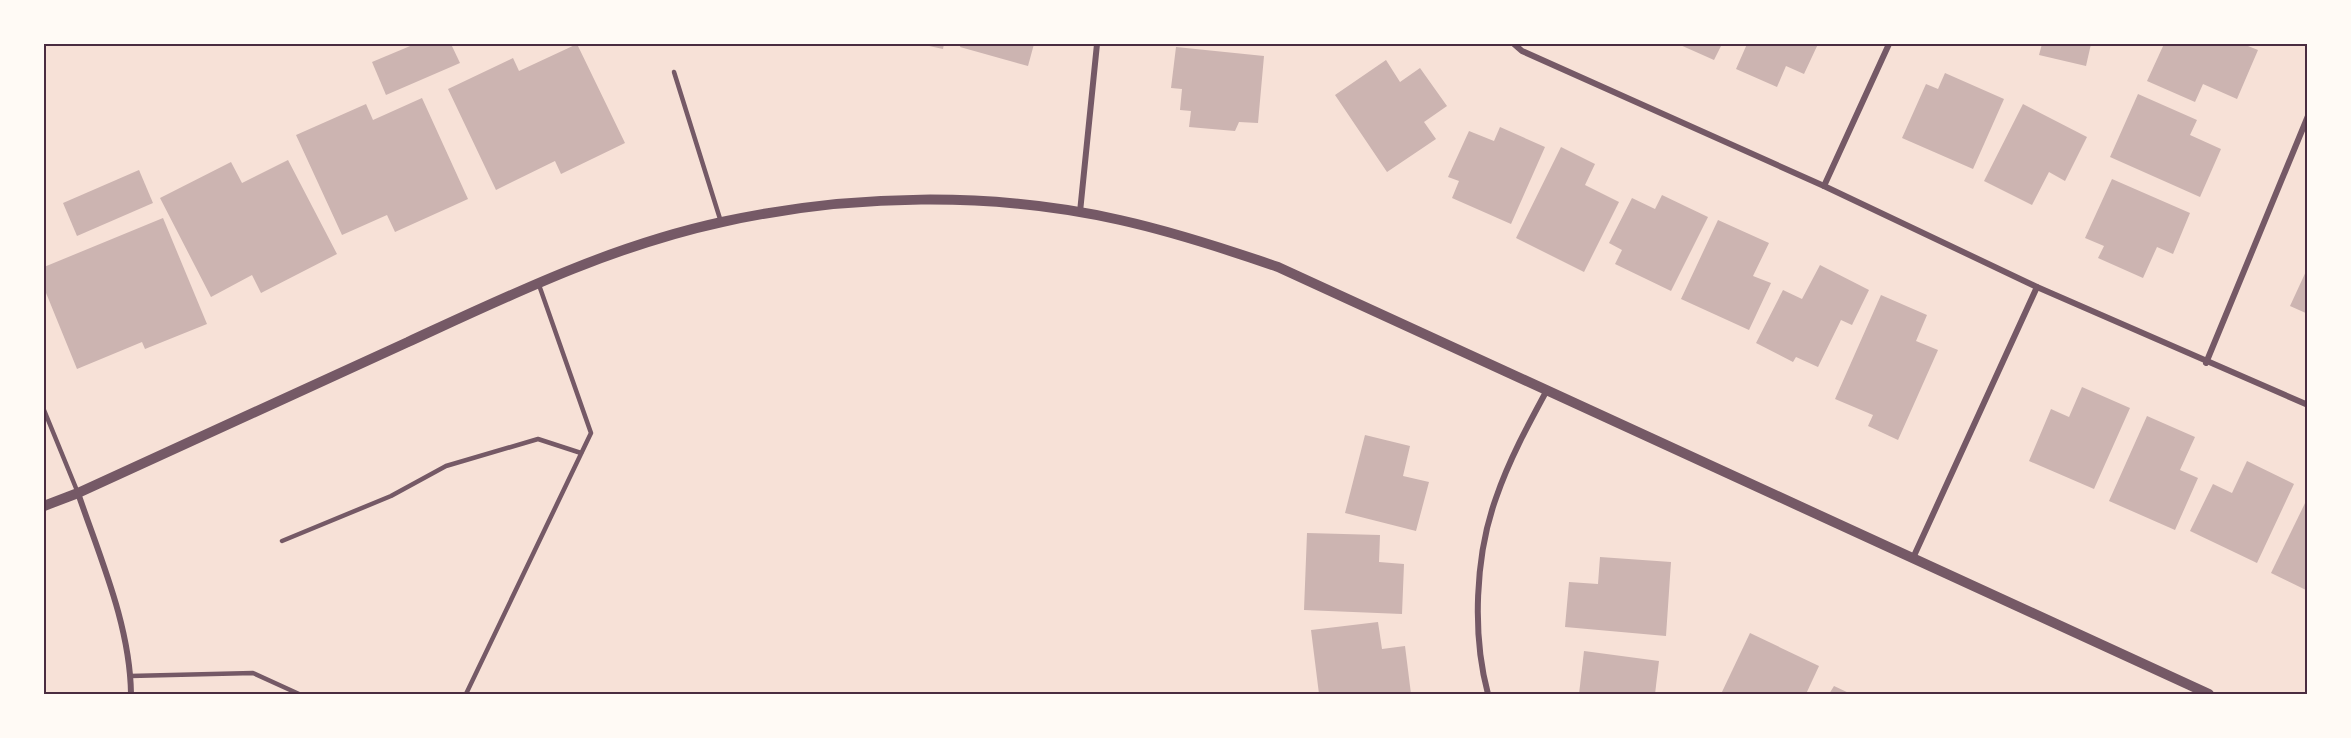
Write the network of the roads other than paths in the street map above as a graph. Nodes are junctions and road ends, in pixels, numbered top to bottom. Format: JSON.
{"nodes":[{"id":1,"x":1097,"y":44,"type":"edge"},
{"id":2,"x":1514,"y":44,"type":"edge"},
{"id":3,"x":1888,"y":44,"type":"edge"},
{"id":4,"x":674,"y":72,"type":"dead end"},
{"id":5,"x":2307,"y":116,"type":"edge"},
{"id":6,"x":1824,"y":186,"type":"junction"},
{"id":7,"x":1080,"y":212,"type":"junction"},
{"id":8,"x":722,"y":222,"type":"junction"},
{"id":9,"x":538,"y":282,"type":"junction"},
{"id":10,"x":2037,"y":287,"type":"junction"},
{"id":11,"x":2206,"y":363,"type":"junction"},
{"id":12,"x":1548,"y":389,"type":"junction"},
{"id":13,"x":2307,"y":405,"type":"edge"},
{"id":14,"x":44,"y":410,"type":"edge"},
{"id":15,"x":581,"y":453,"type":"junction"},
{"id":16,"x":78,"y":493,"type":"junction"},
{"id":17,"x":44,"y":506,"type":"edge"},
{"id":18,"x":282,"y":541,"type":"dead end"},
{"id":19,"x":1913,"y":558,"type":"junction"},
{"id":20,"x":130,"y":676,"type":"junction"},
{"id":21,"x":130,"y":694,"type":"edge"},
{"id":22,"x":299,"y":694,"type":"edge"},
{"id":23,"x":466,"y":694,"type":"edge"},
{"id":24,"x":1488,"y":694,"type":"edge"},
{"id":25,"x":2209,"y":694,"type":"edge"}],
"edges":[{"from":1,"to":7,"type":"street"},
{"from":2,"to":6,"type":"street"},
{"from":3,"to":6,"type":"street"},
{"from":4,"to":8,"type":"lane"},
{"from":5,"to":11,"type":"street"},
{"from":6,"to":10,"type":"street"},
{"from":7,"to":8,"type":"street"},
{"from":7,"to":12,"type":"street"},
{"from":8,"to":9,"type":"street"},
{"from":9,"to":15,"type":"lane"},
{"from":9,"to":16,"type":"street"},
{"from":10,"to":11,"type":"street"},
{"from":10,"to":19,"type":"street"},
{"from":11,"to":13,"type":"street"},
{"from":12,"to":19,"type":"street"},
{"from":12,"to":24,"type":"street"},
{"from":14,"to":16,"type":"lane"},
{"from":15,"to":18,"type":"lane"},
{"from":15,"to":23,"type":"lane"},
{"from":16,"to":17,"type":"street"},
{"from":16,"to":20,"type":"street"},
{"from":19,"to":25,"type":"street"},
{"from":20,"to":21,"type":"street"},
{"from":20,"to":22,"type":"lane"}]}
